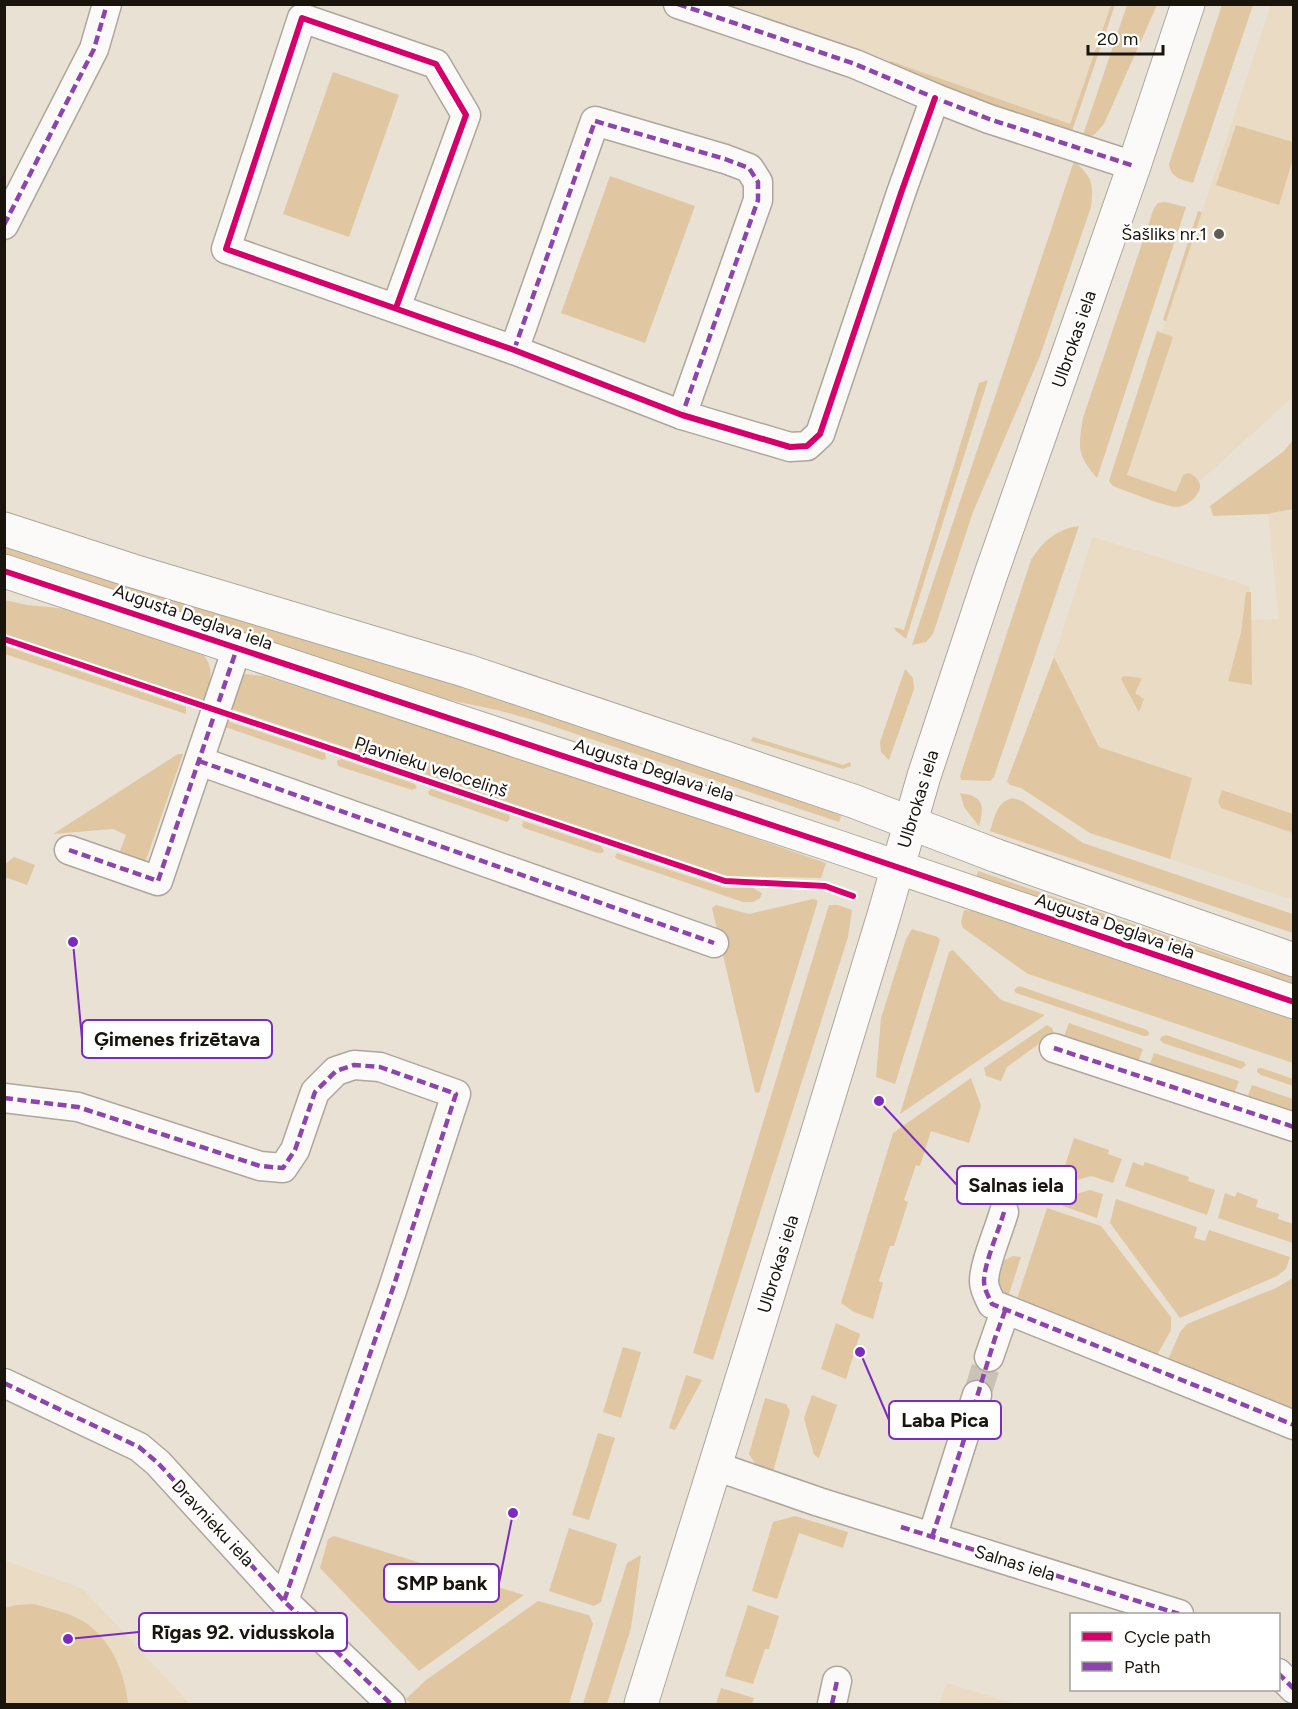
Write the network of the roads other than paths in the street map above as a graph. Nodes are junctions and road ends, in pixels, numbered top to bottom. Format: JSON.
{"nodes":[{"id":1,"x":107,"y":4,"type":"edge"},
{"id":2,"x":678,"y":4,"type":"edge"},
{"id":3,"x":1188,"y":4,"type":"edge"},
{"id":4,"x":935,"y":98,"type":"junction"},
{"id":5,"x":1134,"y":166,"type":"junction"},
{"id":6,"x":4,"y":225,"type":"edge"},
{"id":7,"x":396,"y":308,"type":"junction"},
{"id":8,"x":514,"y":350,"type":"junction"},
{"id":9,"x":682,"y":415,"type":"junction"},
{"id":10,"x":4,"y":529,"type":"edge"},
{"id":11,"x":4,"y":571,"type":"edge"},
{"id":12,"x":237,"y":648,"type":"junction"},
{"id":13,"x":198,"y":761,"type":"junction"},
{"id":14,"x":910,"y":823,"type":"junction"},
{"id":15,"x":69,"y":850,"type":"dead end"},
{"id":16,"x":898,"y":867,"type":"junction"},
{"id":17,"x":714,"y":943,"type":"dead end"},
{"id":18,"x":1293,"y":960,"type":"edge"},
{"id":19,"x":1293,"y":1002,"type":"edge"},
{"id":20,"x":1054,"y":1048,"type":"dead end"},
{"id":21,"x":4,"y":1098,"type":"edge"},
{"id":22,"x":1293,"y":1127,"type":"edge"},
{"id":23,"x":1004,"y":1212,"type":"dead end"},
{"id":24,"x":1005,"y":1311,"type":"junction"},
{"id":25,"x":989,"y":1357,"type":"tunnel mouth"},
{"id":26,"x":4,"y":1383,"type":"edge"},
{"id":27,"x":978,"y":1395,"type":"tunnel mouth"},
{"id":28,"x":1293,"y":1425,"type":"edge"},
{"id":29,"x":715,"y":1466,"type":"junction"},
{"id":30,"x":932,"y":1537,"type":"junction"},
{"id":31,"x":284,"y":1601,"type":"junction"},
{"id":32,"x":1176,"y":1613,"type":"edge"},
{"id":33,"x":1280,"y":1675,"type":"edge"},
{"id":34,"x":1293,"y":1689,"type":"edge"},
{"id":35,"x":391,"y":1704,"type":"edge"},
{"id":36,"x":641,"y":1704,"type":"edge"}],
"edges":[{"from":1,"to":6,"type":"street"},
{"from":2,"to":4,"type":"street"},
{"from":3,"to":5,"type":"main road","name":"Ulbrokas iela"},
{"from":4,"to":5,"type":"street"},
{"from":4,"to":9,"type":"street"},
{"from":5,"to":14,"type":"main road","name":"Ulbrokas iela"},
{"from":7,"to":7,"type":"street"},
{"from":7,"to":8,"type":"street"},
{"from":8,"to":9,"type":"street"},
{"from":8,"to":9,"type":"street"},
{"from":10,"to":14,"type":"main road","name":"Augusta Deglava iela"},
{"from":11,"to":12,"type":"main road","name":"Augusta Deglava iela"},
{"from":12,"to":13,"type":"street"},
{"from":12,"to":16,"type":"main road","name":"Augusta Deglava iela"},
{"from":13,"to":15,"type":"street"},
{"from":13,"to":17,"type":"street"},
{"from":14,"to":16,"type":"main road","name":"Ulbrokas iela"},
{"from":14,"to":18,"type":"main road","name":"Augusta Deglava iela"},
{"from":16,"to":19,"type":"main road","name":"Augusta Deglava iela"},
{"from":16,"to":29,"type":"main road","name":"Ulbrokas iela"},
{"from":20,"to":22,"type":"street"},
{"from":21,"to":31,"type":"street"},
{"from":23,"to":24,"type":"street"},
{"from":24,"to":25,"type":"street"},
{"from":24,"to":28,"type":"street"},
{"from":26,"to":31,"type":"street","name":"Dravnieku iela"},
{"from":27,"to":30,"type":"street"},
{"from":29,"to":30,"type":"street","name":"Salnas iela"},
{"from":29,"to":36,"type":"main road","name":"Ulbrokas iela"},
{"from":30,"to":32,"type":"street","name":"Salnas iela"},
{"from":31,"to":35,"type":"street","name":"Dravnieku iela"},
{"from":33,"to":34,"type":"street"}]}
